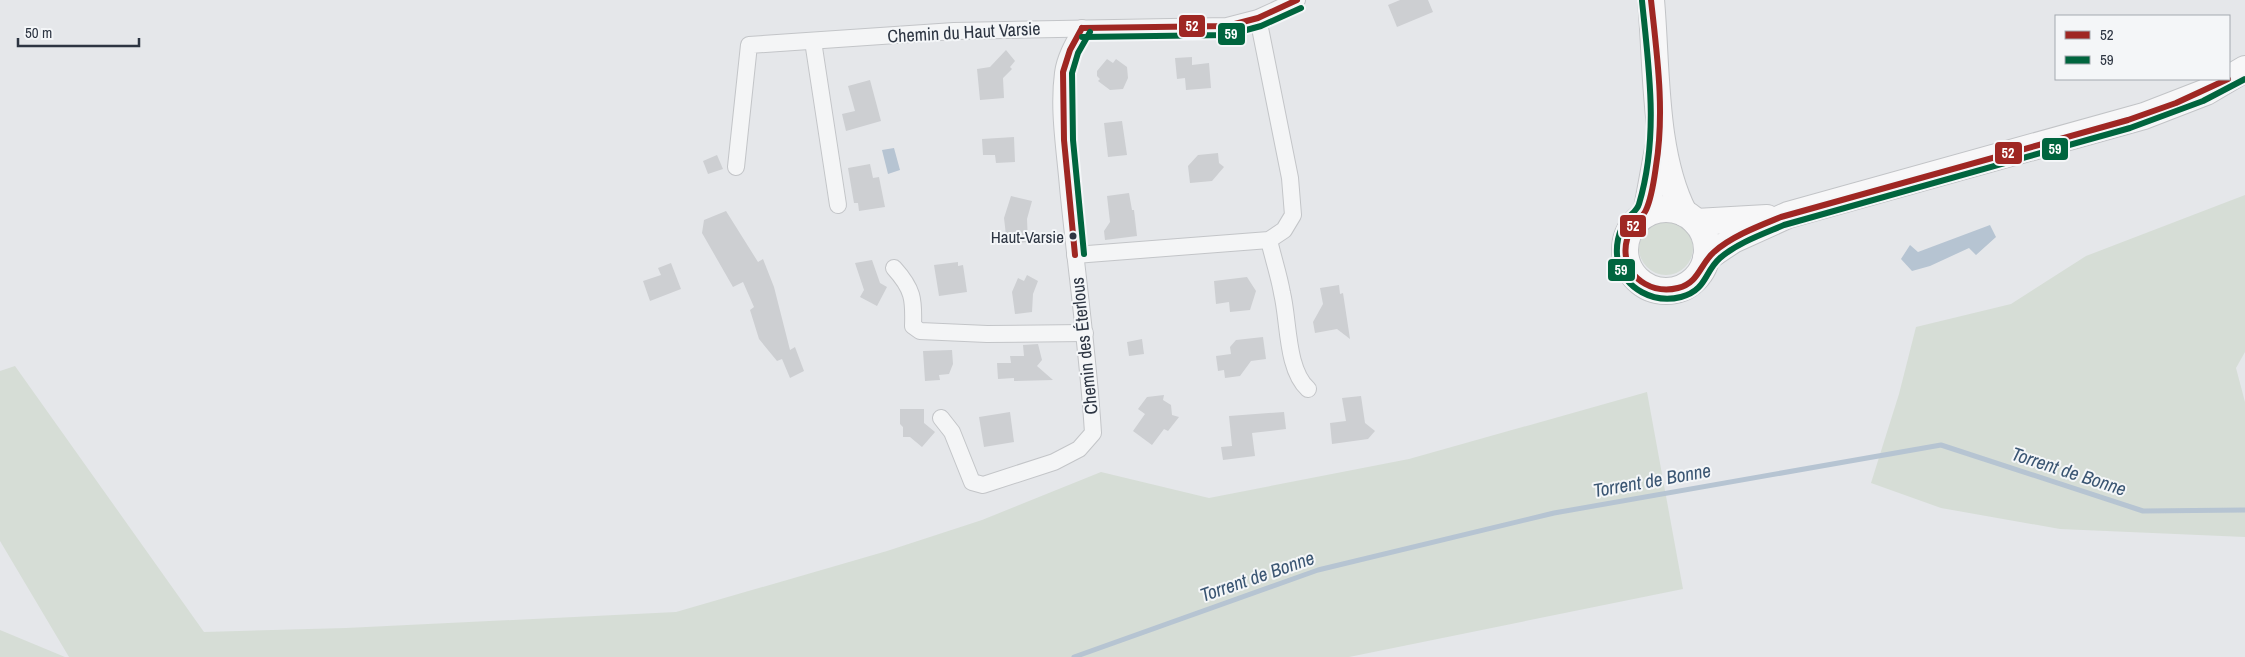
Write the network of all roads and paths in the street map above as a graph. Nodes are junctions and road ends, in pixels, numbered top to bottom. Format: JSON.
{"nodes":[{"id":1,"x":1297,"y":0,"type":"edge"},
{"id":2,"x":1651,"y":0,"type":"edge"},
{"id":3,"x":1258,"y":18,"type":"junction"},
{"id":4,"x":1082,"y":28,"type":"junction"},
{"id":5,"x":813,"y":41,"type":"junction"},
{"id":6,"x":2245,"y":69,"type":"edge"},
{"id":7,"x":2230,"y":78,"type":"edge"},
{"id":8,"x":2226,"y":80,"type":"edge"},
{"id":9,"x":1660,"y":128,"type":"junction"},
{"id":10,"x":736,"y":167,"type":"dead end"},
{"id":11,"x":838,"y":205,"type":"dead end"},
{"id":12,"x":1646,"y":214,"type":"junction"},
{"id":13,"x":1788,"y":215,"type":"junction"},
{"id":14,"x":1690,"y":217,"type":"junction"},
{"id":15,"x":1269,"y":240,"type":"junction"},
{"id":16,"x":1075,"y":255,"type":"junction"},
{"id":17,"x":1706,"y":258,"type":"junction"},
{"id":18,"x":894,"y":268,"type":"dead end"},
{"id":19,"x":1084,"y":333,"type":"junction"},
{"id":20,"x":1308,"y":389,"type":"dead end"},
{"id":21,"x":941,"y":418,"type":"dead end"}],
"edges":[{"from":1,"to":3,"type":"street","name":"Chemin du Haut Varsie"},
{"from":2,"to":9,"type":"main road"},
{"from":3,"to":4,"type":"street","name":"Chemin du Haut Varsie"},
{"from":3,"to":15,"type":"street"},
{"from":4,"to":5,"type":"street","name":"Chemin du Haut Varsie"},
{"from":4,"to":16,"type":"street","name":"Chemin des Éterlous"},
{"from":5,"to":10,"type":"street","name":"Chemin du Haut Varsie"},
{"from":5,"to":11,"type":"street"},
{"from":6,"to":7,"type":"main road"},
{"from":8,"to":13,"type":"main road"},
{"from":9,"to":12,"type":"main road"},
{"from":9,"to":14,"type":"main road"},
{"from":12,"to":14,"type":"main road"},
{"from":12,"to":17,"type":"main road"},
{"from":13,"to":14,"type":"main road"},
{"from":13,"to":17,"type":"main road"},
{"from":14,"to":17,"type":"main road"},
{"from":15,"to":16,"type":"street"},
{"from":15,"to":20,"type":"street"},
{"from":16,"to":19,"type":"street","name":"Chemin des Éterlous"},
{"from":18,"to":19,"type":"street"},
{"from":19,"to":21,"type":"street","name":"Chemin des Éterlous"}]}
